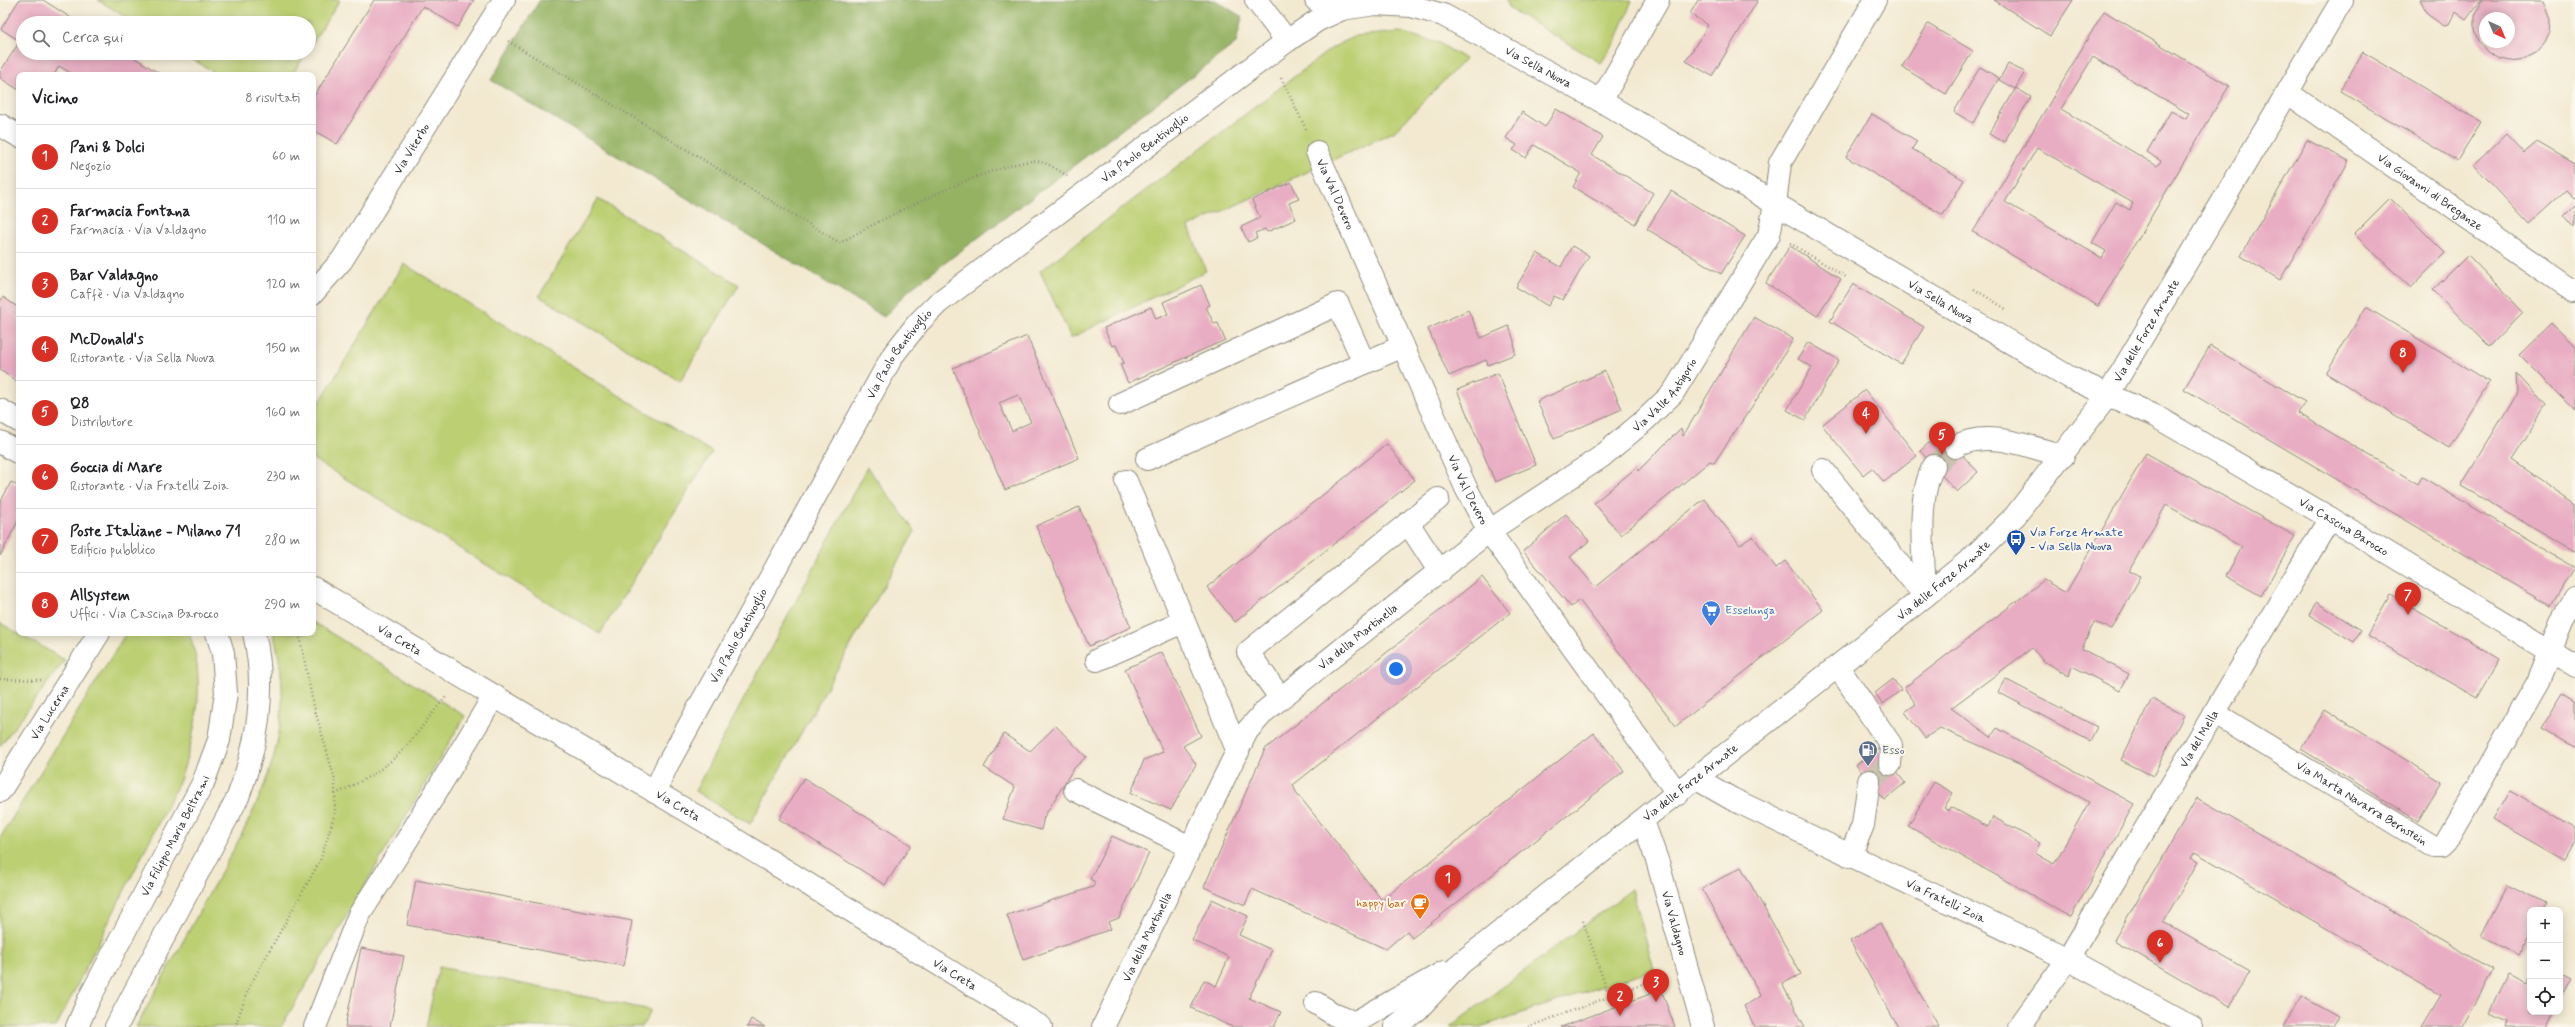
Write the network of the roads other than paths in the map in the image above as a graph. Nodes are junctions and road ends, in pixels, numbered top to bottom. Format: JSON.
{"nodes":[{"id":1,"x":504,"y":0,"type":"edge"},
{"id":2,"x":1256,"y":0,"type":"edge"},
{"id":3,"x":1316,"y":0,"type":"edge"},
{"id":4,"x":1658,"y":0,"type":"edge"},
{"id":5,"x":1875,"y":0,"type":"edge"},
{"id":6,"x":2342,"y":0,"type":"edge"},
{"id":7,"x":1342,"y":9,"type":"junction"},
{"id":8,"x":1287,"y":41,"type":"junction"},
{"id":9,"x":2288,"y":93,"type":"junction"},
{"id":10,"x":1601,"y":101,"type":"junction"},
{"id":11,"x":0,"y":125,"type":"edge"},
{"id":12,"x":16,"y":134,"type":"edge"},
{"id":13,"x":1317,"y":152,"type":"road end"},
{"id":14,"x":1776,"y":204,"type":"junction"},
{"id":15,"x":316,"y":290,"type":"edge"},
{"id":16,"x":2573,"y":291,"type":"dead end"},
{"id":17,"x":1403,"y":346,"type":"junction"},
{"id":18,"x":1364,"y":364,"type":"junction"},
{"id":19,"x":2108,"y":395,"type":"junction"},
{"id":20,"x":1120,"y":404,"type":"dead end"},
{"id":21,"x":0,"y":410,"type":"edge"},
{"id":22,"x":16,"y":419,"type":"edge"},
{"id":23,"x":0,"y":442,"type":"edge"},
{"id":24,"x":1955,"y":447,"type":"tunnel mouth"},
{"id":25,"x":16,"y":451,"type":"edge"},
{"id":26,"x":2063,"y":456,"type":"junction"},
{"id":27,"x":1147,"y":459,"type":"dead end"},
{"id":28,"x":1934,"y":466,"type":"tunnel mouth"},
{"id":29,"x":1823,"y":470,"type":"dead end"},
{"id":30,"x":1126,"y":481,"type":"dead end"},
{"id":31,"x":1438,"y":499,"type":"dead end"},
{"id":32,"x":2330,"y":518,"type":"junction"},
{"id":33,"x":1408,"y":523,"type":"junction"},
{"id":34,"x":1489,"y":531,"type":"junction"},
{"id":35,"x":1440,"y":572,"type":"junction"},
{"id":36,"x":316,"y":590,"type":"edge"},
{"id":37,"x":1925,"y":596,"type":"junction"},
{"id":38,"x":2575,"y":599,"type":"edge"},
{"id":39,"x":1183,"y":622,"type":"junction"},
{"id":40,"x":97,"y":636,"type":"edge"},
{"id":41,"x":217,"y":636,"type":"edge"},
{"id":42,"x":254,"y":636,"type":"edge"},
{"id":43,"x":2552,"y":652,"type":"junction"},
{"id":44,"x":1097,"y":660,"type":"dead end"},
{"id":45,"x":2575,"y":666,"type":"edge"},
{"id":46,"x":1838,"y":667,"type":"junction"},
{"id":47,"x":494,"y":696,"type":"junction"},
{"id":48,"x":1281,"y":699,"type":"junction"},
{"id":49,"x":2214,"y":713,"type":"junction"},
{"id":50,"x":1238,"y":752,"type":"junction"},
{"id":51,"x":1890,"y":764,"type":"dead end"},
{"id":52,"x":1698,"y":779,"type":"junction"},
{"id":53,"x":1869,"y":781,"type":"tunnel mouth"},
{"id":54,"x":1074,"y":790,"type":"dead end"},
{"id":55,"x":0,"y":791,"type":"edge"},
{"id":56,"x":655,"y":792,"type":"junction"},
{"id":57,"x":1678,"y":794,"type":"junction"},
{"id":58,"x":1643,"y":821,"type":"junction"},
{"id":59,"x":1190,"y":848,"type":"junction"},
{"id":60,"x":1850,"y":856,"type":"junction"},
{"id":61,"x":2068,"y":959,"type":"junction"},
{"id":62,"x":1461,"y":963,"type":"junction"},
{"id":63,"x":1316,"y":1003,"type":"dead end"},
{"id":64,"x":1352,"y":1025,"type":"edge"},
{"id":65,"x":77,"y":1027,"type":"edge"},
{"id":66,"x":116,"y":1027,"type":"edge"},
{"id":67,"x":315,"y":1027,"type":"edge"},
{"id":68,"x":1041,"y":1027,"type":"edge"},
{"id":69,"x":1103,"y":1027,"type":"edge"},
{"id":70,"x":1395,"y":1027,"type":"edge"},
{"id":71,"x":1703,"y":1027,"type":"edge"},
{"id":72,"x":2020,"y":1027,"type":"edge"},
{"id":73,"x":2192,"y":1027,"type":"edge"}],
"edges":[{"from":1,"to":15,"type":"street","name":"Via Viterbo"},
{"from":2,"to":8,"type":"street"},
{"from":3,"to":7,"type":"street"},
{"from":4,"to":10,"type":"street"},
{"from":5,"to":14,"type":"street"},
{"from":6,"to":9,"type":"street","name":"Via delle Forze Armate"},
{"from":7,"to":8,"type":"street","name":"Via Sella Nuova"},
{"from":7,"to":10,"type":"street","name":"Via Sella Nuova"},
{"from":8,"to":56,"type":"street","name":"Via Paolo Bentivoglio"},
{"from":9,"to":16,"type":"street","name":"Via Giovanni di Breganze"},
{"from":9,"to":19,"type":"street","name":"Via delle Forze Armate"},
{"from":10,"to":14,"type":"street","name":"Via Sella Nuova"},
{"from":11,"to":12,"type":"street"},
{"from":13,"to":17,"type":"street","name":"Via Val Devero"},
{"from":14,"to":19,"type":"street","name":"Via Sella Nuova"},
{"from":14,"to":34,"type":"street","name":"Via Valle Antigorio"},
{"from":17,"to":18,"type":"street"},
{"from":17,"to":34,"type":"street","name":"Via Val Devero"},
{"from":18,"to":20,"type":"street"},
{"from":18,"to":27,"type":"street"},
{"from":19,"to":26,"type":"street","name":"Via delle Forze Armate"},
{"from":19,"to":32,"type":"street","name":"Via Cascina Barocco"},
{"from":21,"to":22,"type":"street"},
{"from":23,"to":25,"type":"street"},
{"from":24,"to":26,"type":"street"},
{"from":26,"to":37,"type":"street","name":"Via delle Forze Armate"},
{"from":28,"to":37,"type":"street"},
{"from":29,"to":37,"type":"street"},
{"from":30,"to":39,"type":"street"},
{"from":31,"to":33,"type":"street"},
{"from":32,"to":43,"type":"street","name":"Via Cascina Barocco"},
{"from":32,"to":49,"type":"street","name":"Via del Mella"},
{"from":33,"to":35,"type":"street"},
{"from":33,"to":48,"type":"street"},
{"from":34,"to":35,"type":"street","name":"Via della Martinella"},
{"from":34,"to":57,"type":"street","name":"Via Val Devero"},
{"from":35,"to":48,"type":"street","name":"Via della Martinella"},
{"from":36,"to":47,"type":"street","name":"Via Creta"},
{"from":37,"to":46,"type":"street","name":"Via delle Forze Armate"},
{"from":38,"to":43,"type":"street"},
{"from":39,"to":44,"type":"street"},
{"from":39,"to":50,"type":"street"},
{"from":40,"to":55,"type":"street","name":"Via Lucerna"},
{"from":41,"to":65,"type":"street","name":"Via Filippo Maria Beltrami"},
{"from":42,"to":66,"type":"street"},
{"from":43,"to":45,"type":"street","name":"Via Cascina Barocco"},
{"from":43,"to":49,"type":"street","name":"Via Marta Navarra Bernstein"},
{"from":46,"to":51,"type":"street"},
{"from":46,"to":52,"type":"street","name":"Via delle Forze Armate"},
{"from":47,"to":56,"type":"street","name":"Via Creta"},
{"from":47,"to":67,"type":"street"},
{"from":48,"to":50,"type":"street","name":"Via della Martinella"},
{"from":49,"to":61,"type":"street","name":"Via del Mella"},
{"from":50,"to":59,"type":"street","name":"Via della Martinella"},
{"from":52,"to":57,"type":"street","name":"Via delle Forze Armate"},
{"from":52,"to":60,"type":"street","name":"Via Fratelli Zoia"},
{"from":53,"to":60,"type":"street"},
{"from":54,"to":59,"type":"street"},
{"from":56,"to":68,"type":"street","name":"Via Creta"},
{"from":57,"to":58,"type":"street","name":"Via delle Forze Armate"},
{"from":58,"to":62,"type":"street","name":"Via delle Forze Armate"},
{"from":58,"to":71,"type":"street","name":"Via Valdagno"},
{"from":59,"to":69,"type":"street","name":"Via della Martinella"},
{"from":60,"to":61,"type":"street","name":"Via Fratelli Zoia"},
{"from":61,"to":72,"type":"street","name":"Via del Mella"},
{"from":61,"to":73,"type":"street","name":"Via Fratelli Zoia"},
{"from":62,"to":64,"type":"street"},
{"from":62,"to":70,"type":"street","name":"Via delle Forze Armate"},
{"from":63,"to":64,"type":"street"}]}
